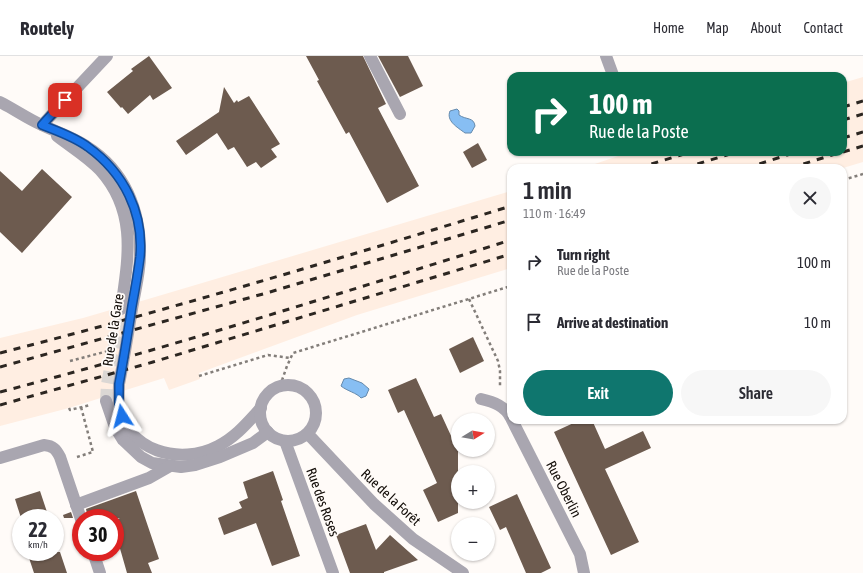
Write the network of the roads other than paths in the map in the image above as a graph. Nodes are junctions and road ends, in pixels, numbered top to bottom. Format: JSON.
{"nodes":[{"id":1,"x":107,"y":56,"type":"edge"},
{"id":2,"x":370,"y":56,"type":"edge"},
{"id":3,"x":606,"y":56,"type":"edge"},
{"id":4,"x":612,"y":72,"type":"edge"},
{"id":5,"x":0,"y":102,"type":"edge"},
{"id":6,"x":400,"y":114,"type":"dead end"},
{"id":7,"x":42,"y":125,"type":"junction"},
{"id":8,"x":121,"y":309,"type":"tunnel mouth"},
{"id":9,"x":481,"y":399,"type":"dead end"},
{"id":10,"x":106,"y":401,"type":"tunnel mouth"},
{"id":11,"x":261,"y":408,"type":"junction"},
{"id":12,"x":507,"y":414,"type":"edge"},
{"id":13,"x":514,"y":424,"type":"edge"},
{"id":14,"x":268,"y":432,"type":"junction"},
{"id":15,"x":308,"y":434,"type":"junction"},
{"id":16,"x":285,"y":441,"type":"junction"},
{"id":17,"x":0,"y":458,"type":"edge"},
{"id":18,"x":170,"y":466,"type":"junction"},
{"id":19,"x":76,"y":505,"type":"junction"},
{"id":20,"x":77,"y":509,"type":"edge"},
{"id":21,"x":96,"y":561,"type":"edge"},
{"id":22,"x":100,"y":573,"type":"edge"},
{"id":23,"x":333,"y":573,"type":"edge"},
{"id":24,"x":463,"y":573,"type":"edge"},
{"id":25,"x":584,"y":573,"type":"edge"}],
"edges":[{"from":1,"to":7,"type":"street"},
{"from":2,"to":6,"type":"street"},
{"from":3,"to":4,"type":"street"},
{"from":5,"to":7,"type":"street","name":"Rue de la Gare"},
{"from":7,"to":8,"type":"street","name":"Rue de la Gare"},
{"from":7,"to":11,"type":"street","name":"Rue de la Gare"},
{"from":9,"to":12,"type":"street"},
{"from":10,"to":18,"type":"street"},
{"from":11,"to":14,"type":"street"},
{"from":11,"to":15,"type":"street"},
{"from":13,"to":25,"type":"street","name":"Rue Oberlin"},
{"from":14,"to":16,"type":"street"},
{"from":14,"to":18,"type":"street"},
{"from":15,"to":16,"type":"street"},
{"from":15,"to":24,"type":"street","name":"Rue de la Forêt"},
{"from":16,"to":23,"type":"street","name":"Rue des Roses"},
{"from":17,"to":19,"type":"street"},
{"from":18,"to":19,"type":"street"},
{"from":19,"to":20,"type":"street"},
{"from":21,"to":22,"type":"street"}]}
